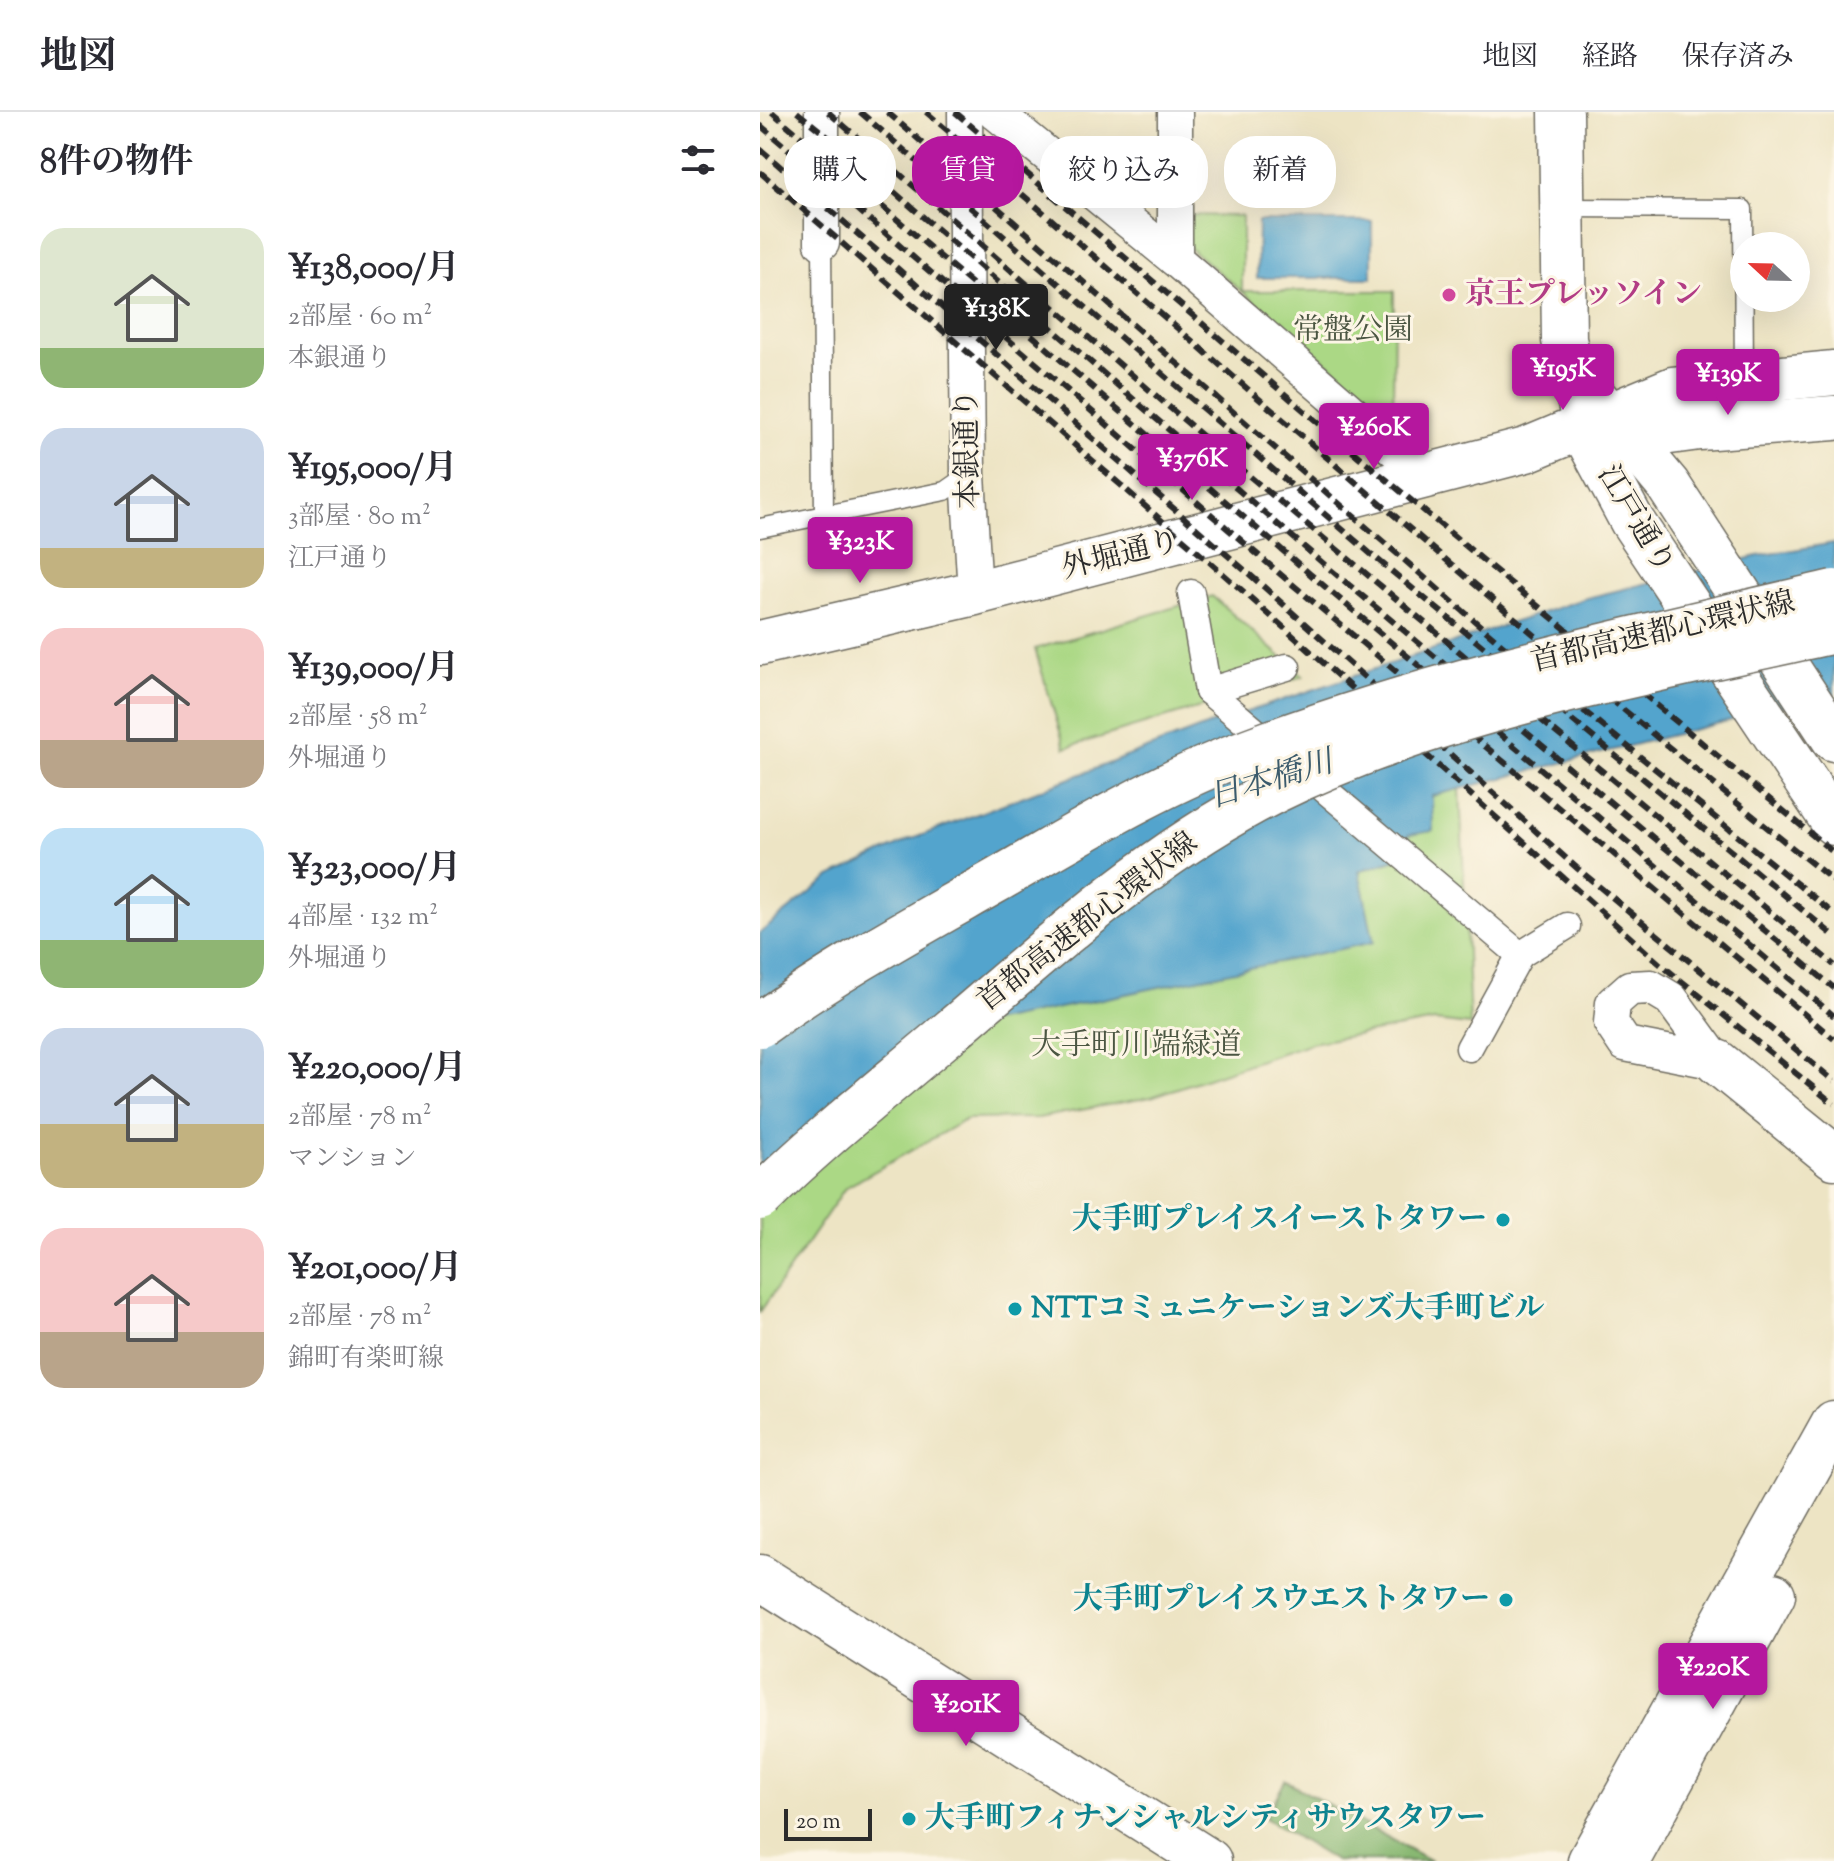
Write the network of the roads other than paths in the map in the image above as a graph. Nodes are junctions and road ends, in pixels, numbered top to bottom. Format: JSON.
{"nodes":[{"id":1,"x":822,"y":112,"type":"edge"},
{"id":2,"x":965,"y":112,"type":"edge"},
{"id":3,"x":995,"y":112,"type":"edge"},
{"id":4,"x":1175,"y":112,"type":"edge"},
{"id":5,"x":1561,"y":112,"type":"edge"},
{"id":6,"x":1561,"y":208,"type":"junction"},
{"id":7,"x":822,"y":243,"type":"joint"},
{"id":8,"x":1175,"y":259,"type":"junction"},
{"id":9,"x":1834,"y":373,"type":"edge"},
{"id":10,"x":1744,"y":382,"type":"junction"},
{"id":11,"x":1834,"y":418,"type":"edge"},
{"id":12,"x":1603,"y":431,"type":"junction"},
{"id":13,"x":968,"y":475,"type":"junction"},
{"id":14,"x":1426,"y":477,"type":"junction"},
{"id":15,"x":824,"y":518,"type":"junction"},
{"id":16,"x":760,"y":528,"type":"edge"},
{"id":17,"x":1834,"y":592,"type":"edge"},
{"id":18,"x":975,"y":593,"type":"junction"},
{"id":19,"x":1191,"y":593,"type":"dead end"},
{"id":20,"x":1834,"y":631,"type":"edge"},
{"id":21,"x":760,"y":643,"type":"edge"},
{"id":22,"x":1287,"y":667,"type":"dead end"},
{"id":23,"x":1208,"y":691,"type":"junction"},
{"id":24,"x":1822,"y":722,"type":"edge"},
{"id":25,"x":1834,"y":823,"type":"edge"},
{"id":26,"x":1567,"y":926,"type":"dead end"},
{"id":27,"x":1520,"y":955,"type":"junction"},
{"id":28,"x":760,"y":1025,"type":"edge"},
{"id":29,"x":1469,"y":1048,"type":"dead end"},
{"id":30,"x":1717,"y":1062,"type":"dead end"},
{"id":31,"x":1834,"y":1157,"type":"edge"},
{"id":32,"x":760,"y":1198,"type":"edge"},
{"id":33,"x":1834,"y":1423,"type":"edge"},
{"id":34,"x":1834,"y":1484,"type":"edge"},
{"id":35,"x":760,"y":1577,"type":"edge"},
{"id":36,"x":1164,"y":1849,"type":"edge"},
{"id":37,"x":1209,"y":1861,"type":"edge"},
{"id":38,"x":1590,"y":1861,"type":"edge"},
{"id":39,"x":1627,"y":1861,"type":"edge"}],
"edges":[{"from":1,"to":7,"type":"street"},
{"from":2,"to":13,"type":"street","name":"本銀通り"},
{"from":3,"to":8,"type":"street"},
{"from":4,"to":8,"type":"street"},
{"from":5,"to":6,"type":"main road","name":"江戸通り"},
{"from":6,"to":10,"type":"lane"},
{"from":6,"to":12,"type":"main road","name":"江戸通り"},
{"from":7,"to":15,"type":"lane"},
{"from":8,"to":14,"type":"street"},
{"from":9,"to":10,"type":"main road","name":"外堀通り"},
{"from":10,"to":12,"type":"main road","name":"外堀通り"},
{"from":11,"to":12,"type":"main road","name":"外堀通り"},
{"from":12,"to":14,"type":"main road","name":"外堀通り"},
{"from":12,"to":24,"type":"main road","name":"江戸通り","bridge":true},
{"from":12,"to":25,"type":"main road","name":"江戸通り","bridge":true},
{"from":13,"to":15,"type":"lane"},
{"from":13,"to":18,"type":"street","name":"本銀通り"},
{"from":14,"to":18,"type":"main road","name":"外堀通り"},
{"from":15,"to":16,"type":"lane"},
{"from":17,"to":28,"type":"main road","name":"首都高速都心環状線","bridge":true},
{"from":18,"to":21,"type":"main road","name":"外堀通り"},
{"from":19,"to":23,"type":"street"},
{"from":20,"to":32,"type":"main road","name":"首都高速都心環状線","bridge":true},
{"from":22,"to":23,"type":"street"},
{"from":23,"to":27,"type":"street","bridge":true},
{"from":26,"to":27,"type":"street"},
{"from":27,"to":29,"type":"street"},
{"from":30,"to":31,"type":"main road"},
{"from":33,"to":38,"type":"main road"},
{"from":34,"to":39,"type":"main road"},
{"from":35,"to":36,"type":"main road"},
{"from":36,"to":37,"type":"main road"}]}
